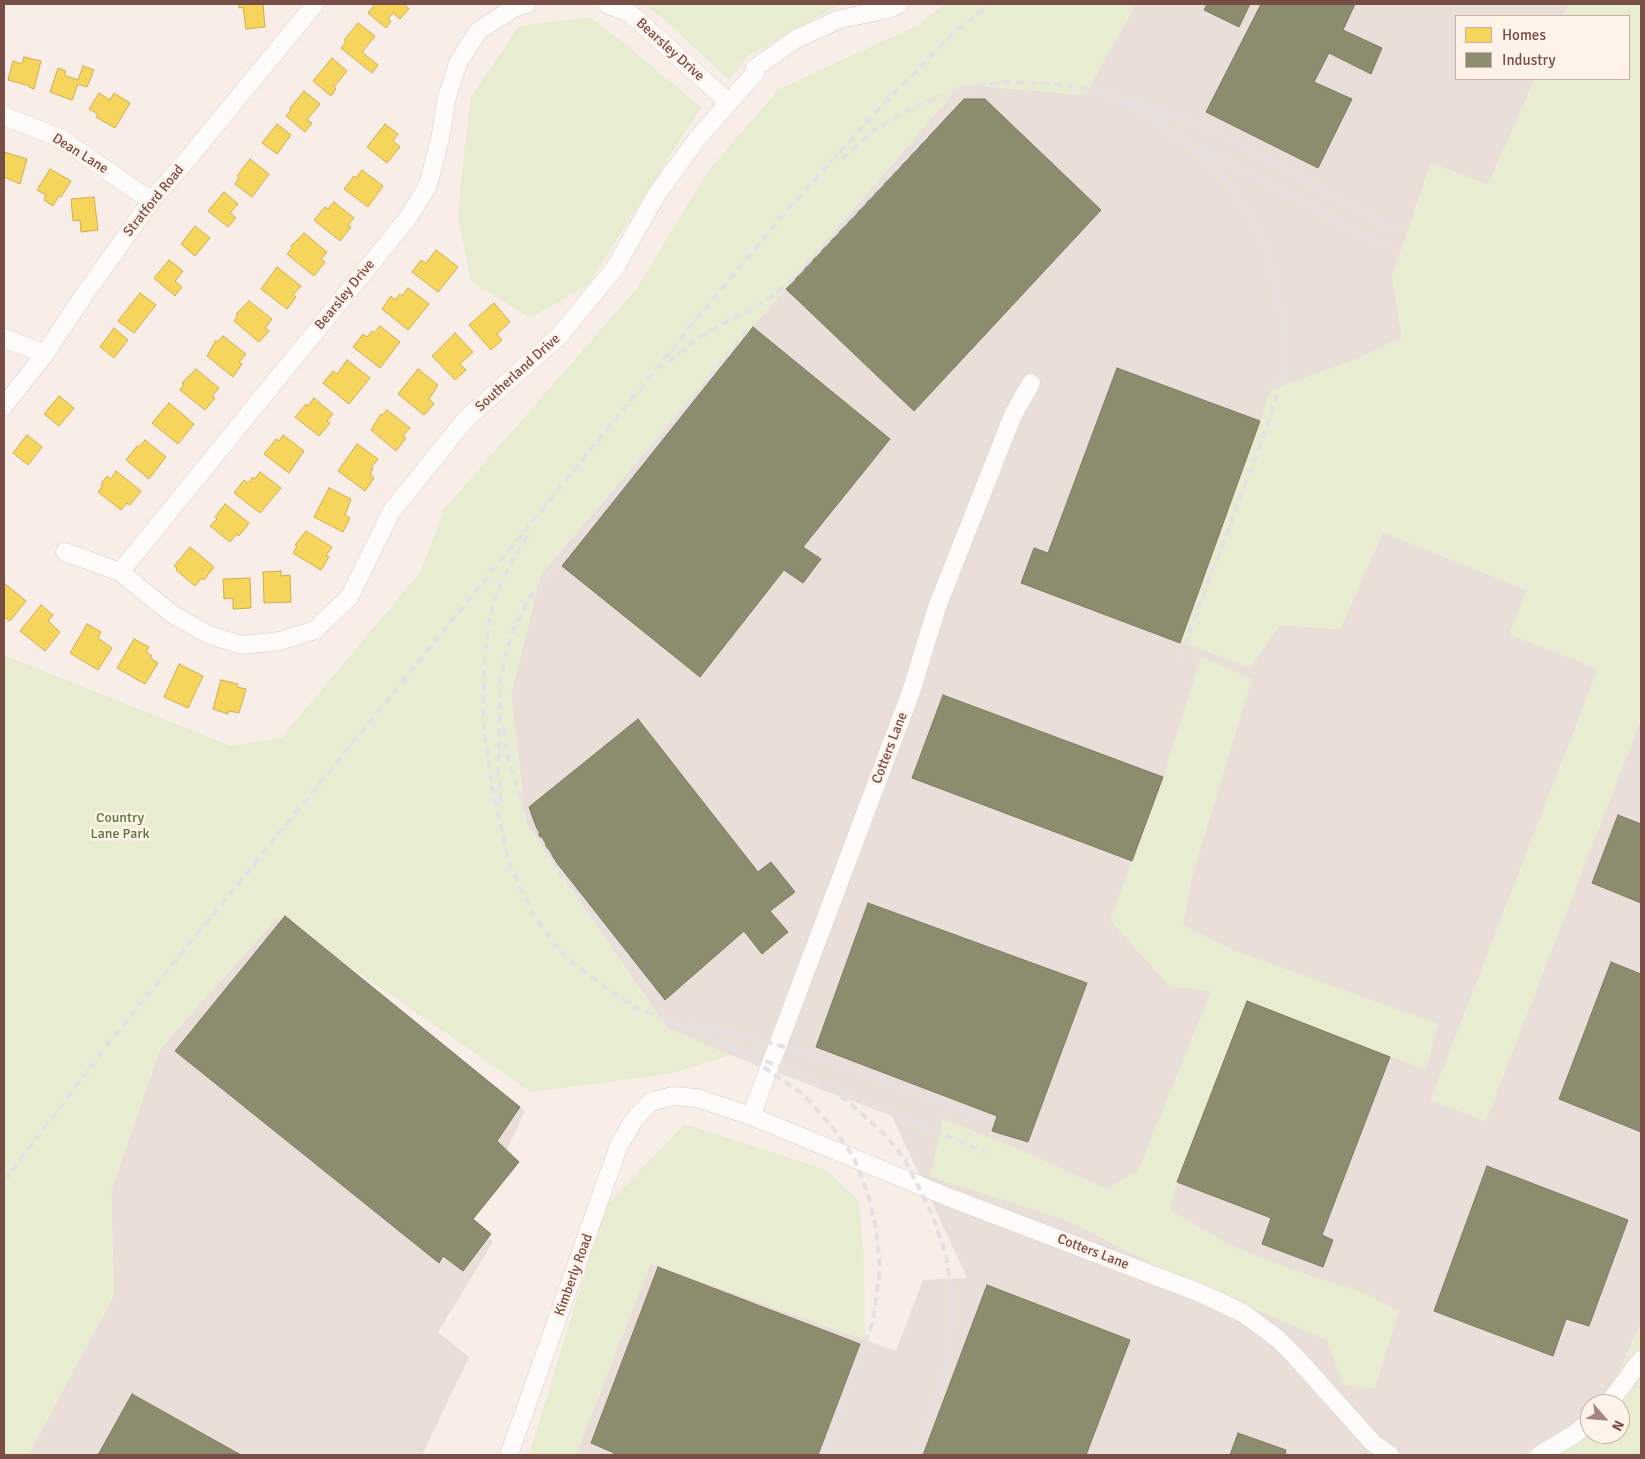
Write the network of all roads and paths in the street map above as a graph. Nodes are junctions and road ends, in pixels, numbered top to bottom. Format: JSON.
{"nodes":[{"id":1,"x":315,"y":4,"type":"edge"},
{"id":2,"x":526,"y":4,"type":"edge"},
{"id":3,"x":607,"y":4,"type":"edge"},
{"id":4,"x":899,"y":4,"type":"edge"},
{"id":5,"x":729,"y":103,"type":"junction"},
{"id":6,"x":4,"y":116,"type":"edge"},
{"id":7,"x":151,"y":201,"type":"junction"},
{"id":8,"x":4,"y":338,"type":"edge"},
{"id":9,"x":45,"y":354,"type":"junction"},
{"id":10,"x":1031,"y":383,"type":"dead end"},
{"id":11,"x":4,"y":406,"type":"edge"},
{"id":12,"x":65,"y":552,"type":"dead end"},
{"id":13,"x":120,"y":572,"type":"junction"},
{"id":14,"x":650,"y":1102,"type":"joint"},
{"id":15,"x":751,"y":1116,"type":"junction"},
{"id":16,"x":1641,"y":1360,"type":"edge"},
{"id":17,"x":1616,"y":1394,"type":"edge"},
{"id":18,"x":1580,"y":1430,"type":"edge"},
{"id":19,"x":509,"y":1455,"type":"edge"},
{"id":20,"x":1390,"y":1455,"type":"edge"},
{"id":21,"x":1540,"y":1455,"type":"edge"}],
"edges":[{"from":1,"to":7,"type":"street","name":"Stratford Road"},
{"from":2,"to":13,"type":"street","name":"Bearsley Drive"},
{"from":3,"to":5,"type":"street","name":"Bearsley Drive"},
{"from":4,"to":5,"type":"street","name":"Southerland Drive"},
{"from":5,"to":13,"type":"street","name":"Southerland Drive"},
{"from":6,"to":7,"type":"street","name":"Dean Lane"},
{"from":7,"to":9,"type":"street","name":"Stratford Road"},
{"from":8,"to":9,"type":"street"},
{"from":9,"to":11,"type":"street","name":"Stratford Road"},
{"from":10,"to":15,"type":"street","name":"Cotters Lane"},
{"from":12,"to":13,"type":"street","name":"Southerland Drive"},
{"from":14,"to":15,"type":"street","name":"Cotters Lane"},
{"from":14,"to":19,"type":"street","name":"Kimberly Road"},
{"from":15,"to":20,"type":"street","name":"Cotters Lane"},
{"from":16,"to":17,"type":"street"},
{"from":18,"to":21,"type":"street"}]}
